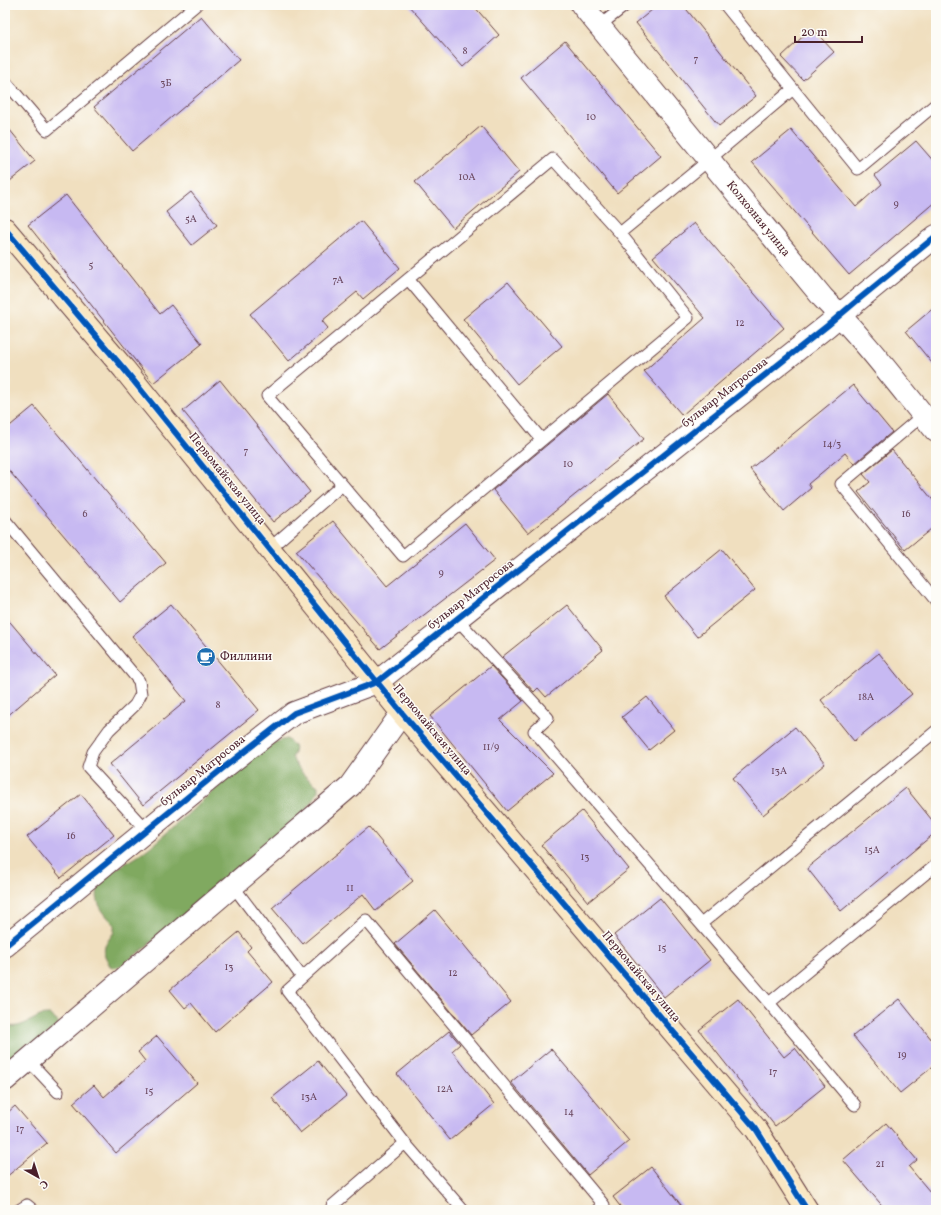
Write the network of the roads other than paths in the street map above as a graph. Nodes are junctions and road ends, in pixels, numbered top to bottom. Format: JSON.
{"nodes":[{"id":1,"x":196,"y":5,"type":"edge"},
{"id":2,"x":582,"y":5,"type":"edge"},
{"id":3,"x":626,"y":5,"type":"edge"},
{"id":4,"x":725,"y":5,"type":"edge"},
{"id":5,"x":599,"y":26,"type":"junction"},
{"id":6,"x":5,"y":81,"type":"edge"},
{"id":7,"x":793,"y":89,"type":"junction"},
{"id":8,"x":936,"y":104,"type":"edge"},
{"id":9,"x":709,"y":159,"type":"junction"},
{"id":10,"x":5,"y":229,"type":"edge"},
{"id":11,"x":620,"y":233,"type":"junction"},
{"id":12,"x":936,"y":236,"type":"edge"},
{"id":13,"x":408,"y":280,"type":"junction"},
{"id":14,"x":840,"y":315,"type":"junction"},
{"id":15,"x":930,"y":423,"type":"edge"},
{"id":16,"x":542,"y":440,"type":"junction"},
{"id":17,"x":342,"y":485,"type":"junction"},
{"id":18,"x":5,"y":520,"type":"edge"},
{"id":19,"x":269,"y":549,"type":"junction"},
{"id":20,"x":936,"y":601,"type":"edge"},
{"id":21,"x":457,"y":619,"type":"junction"},
{"id":22,"x":377,"y":682,"type":"junction"},
{"id":23,"x":402,"y":713,"type":"junction"},
{"id":24,"x":936,"y":731,"type":"edge"},
{"id":25,"x":147,"y":831,"type":"junction"},
{"id":26,"x":936,"y":865,"type":"edge"},
{"id":27,"x":233,"y":886,"type":"junction"},
{"id":28,"x":701,"y":924,"type":"junction"},
{"id":29,"x":5,"y":946,"type":"edge"},
{"id":30,"x":302,"y":977,"type":"junction"},
{"id":31,"x":769,"y":1003,"type":"junction"},
{"id":32,"x":28,"y":1060,"type":"junction"},
{"id":33,"x":5,"y":1080,"type":"edge"},
{"id":34,"x":58,"y":1092,"type":"dead end"},
{"id":35,"x":855,"y":1105,"type":"dead end"},
{"id":36,"x":405,"y":1143,"type":"junction"},
{"id":37,"x":19,"y":1210,"type":"edge"},
{"id":38,"x":33,"y":1210,"type":"edge"},
{"id":39,"x":335,"y":1210,"type":"edge"},
{"id":40,"x":463,"y":1210,"type":"edge"},
{"id":41,"x":598,"y":1210,"type":"edge"},
{"id":42,"x":806,"y":1210,"type":"edge"}],
"edges":[{"from":1,"to":6,"type":"lane"},
{"from":2,"to":5,"type":"street","name":"Колхозная улица"},
{"from":3,"to":5,"type":"lane"},
{"from":4,"to":7,"type":"lane"},
{"from":5,"to":9,"type":"street","name":"Колхозная улица"},
{"from":7,"to":8,"type":"lane"},
{"from":7,"to":9,"type":"lane"},
{"from":9,"to":11,"type":"lane"},
{"from":9,"to":14,"type":"street","name":"Колхозная улица"},
{"from":10,"to":19,"type":"street","name":"Первомайская улица"},
{"from":11,"to":13,"type":"lane"},
{"from":11,"to":16,"type":"lane"},
{"from":12,"to":14,"type":"street","name":"бульвар Матросова"},
{"from":13,"to":16,"type":"lane"},
{"from":13,"to":17,"type":"lane"},
{"from":14,"to":15,"type":"street","name":"Колхозная улица"},
{"from":14,"to":21,"type":"street","name":"бульвар Матросова"},
{"from":15,"to":20,"type":"lane"},
{"from":16,"to":17,"type":"lane"},
{"from":17,"to":19,"type":"lane"},
{"from":18,"to":25,"type":"lane"},
{"from":19,"to":22,"type":"street","name":"Первомайская улица"},
{"from":21,"to":22,"type":"street","name":"бульвар Матросова"},
{"from":21,"to":28,"type":"lane"},
{"from":22,"to":23,"type":"street","name":"Первомайская улица"},
{"from":22,"to":25,"type":"street","name":"бульвар Матросова"},
{"from":23,"to":27,"type":"street"},
{"from":23,"to":42,"type":"street","name":"Первомайская улица"},
{"from":24,"to":28,"type":"lane"},
{"from":25,"to":29,"type":"street","name":"бульвар Матросова"},
{"from":26,"to":31,"type":"lane"},
{"from":27,"to":30,"type":"lane"},
{"from":27,"to":32,"type":"street"},
{"from":28,"to":31,"type":"lane"},
{"from":30,"to":36,"type":"lane"},
{"from":30,"to":41,"type":"lane"},
{"from":31,"to":35,"type":"lane"},
{"from":32,"to":33,"type":"street"},
{"from":32,"to":34,"type":"lane"},
{"from":36,"to":39,"type":"lane"},
{"from":36,"to":40,"type":"lane"},
{"from":37,"to":38,"type":"lane"}]}
